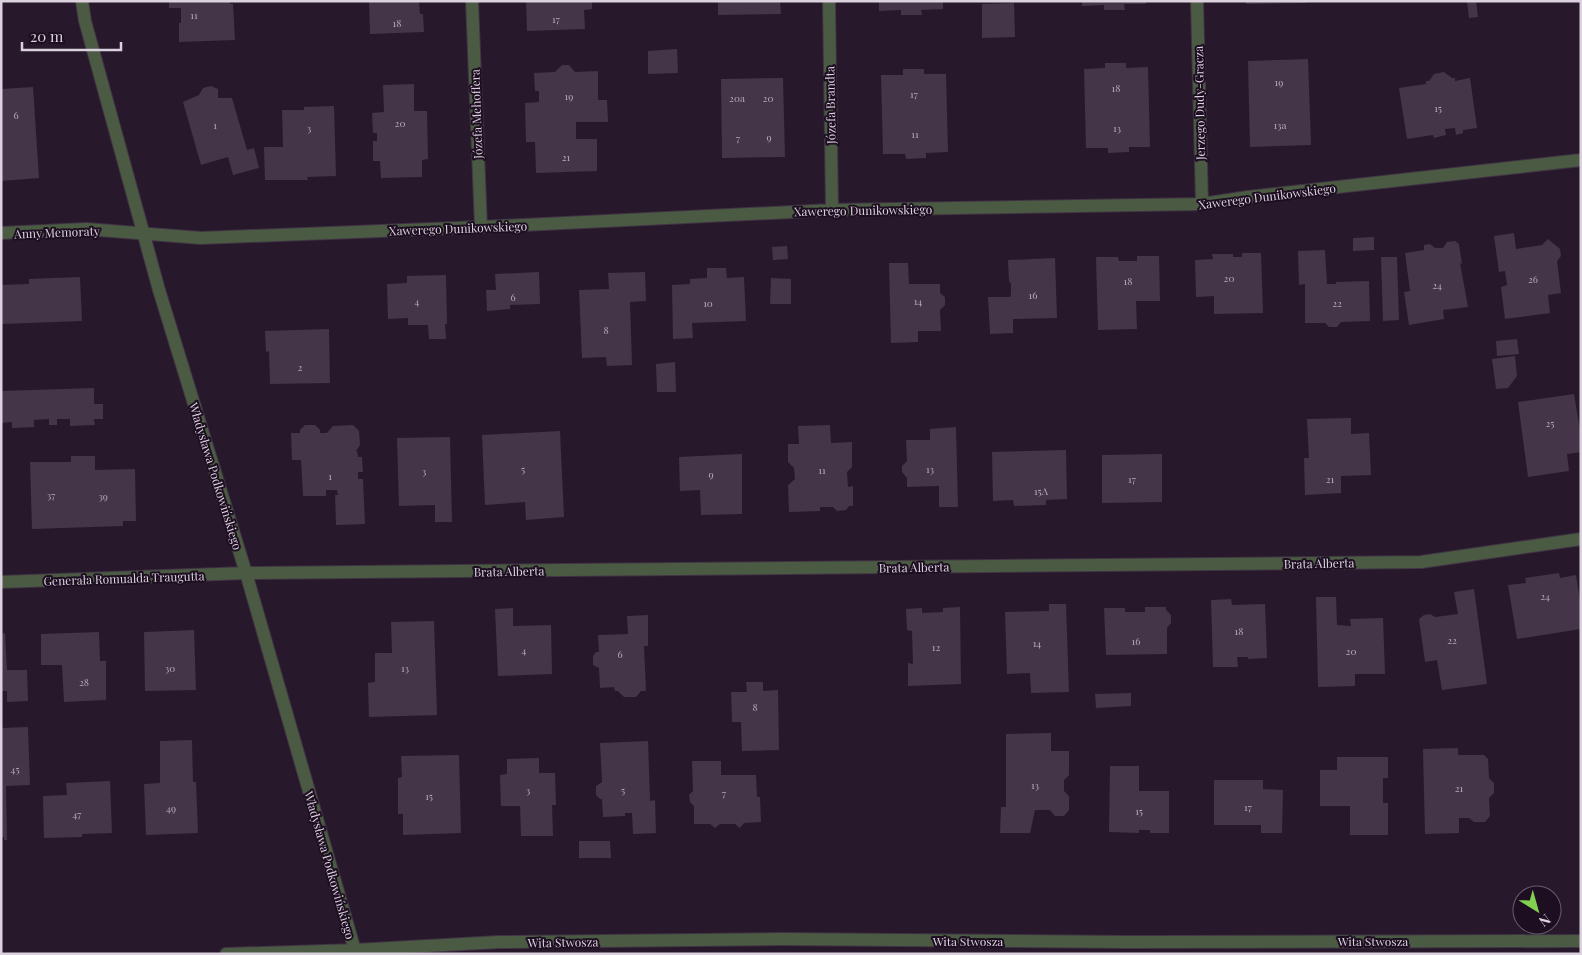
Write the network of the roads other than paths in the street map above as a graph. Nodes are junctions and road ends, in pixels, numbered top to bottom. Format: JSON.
{"nodes":[{"id":1,"x":82,"y":1,"type":"edge"},
{"id":2,"x":472,"y":1,"type":"edge"},
{"id":3,"x":829,"y":1,"type":"edge"},
{"id":4,"x":1196,"y":1,"type":"edge"},
{"id":5,"x":1581,"y":160,"type":"edge"},
{"id":6,"x":1202,"y":204,"type":"junction"},
{"id":7,"x":832,"y":210,"type":"junction"},
{"id":8,"x":481,"y":227,"type":"junction"},
{"id":9,"x":1,"y":233,"type":"edge"},
{"id":10,"x":143,"y":233,"type":"junction"},
{"id":11,"x":1581,"y":539,"type":"edge"},
{"id":12,"x":246,"y":573,"type":"junction"},
{"id":13,"x":1,"y":582,"type":"edge"},
{"id":14,"x":1581,"y":941,"type":"edge"},
{"id":15,"x":356,"y":952,"type":"edge"},
{"id":16,"x":226,"y":954,"type":"edge"}],
"edges":[{"from":1,"to":10,"type":"street","name":"Władysława Podkowińskiego"},
{"from":2,"to":8,"type":"street","name":"Józefa Mehoffera"},
{"from":3,"to":7,"type":"street","name":"Józefa Brandta"},
{"from":4,"to":6,"type":"street","name":"Jerzego Dudy-Gracza"},
{"from":5,"to":6,"type":"street","name":"Xawerego Dunikowskiego"},
{"from":6,"to":7,"type":"street","name":"Xawerego Dunikowskiego"},
{"from":7,"to":8,"type":"street","name":"Xawerego Dunikowskiego"},
{"from":8,"to":10,"type":"street","name":"Xawerego Dunikowskiego"},
{"from":9,"to":10,"type":"street","name":"Anny Memoraty"},
{"from":10,"to":12,"type":"street","name":"Władysława Podkowińskiego"},
{"from":11,"to":12,"type":"street","name":"Brata Alberta"},
{"from":12,"to":13,"type":"street","name":"Generała Romualda Traugutta"},
{"from":12,"to":15,"type":"street","name":"Władysława Podkowińskiego"},
{"from":14,"to":15,"type":"street","name":"Wita Stwosza"},
{"from":15,"to":16,"type":"street","name":"Wita Stwosza"}]}
